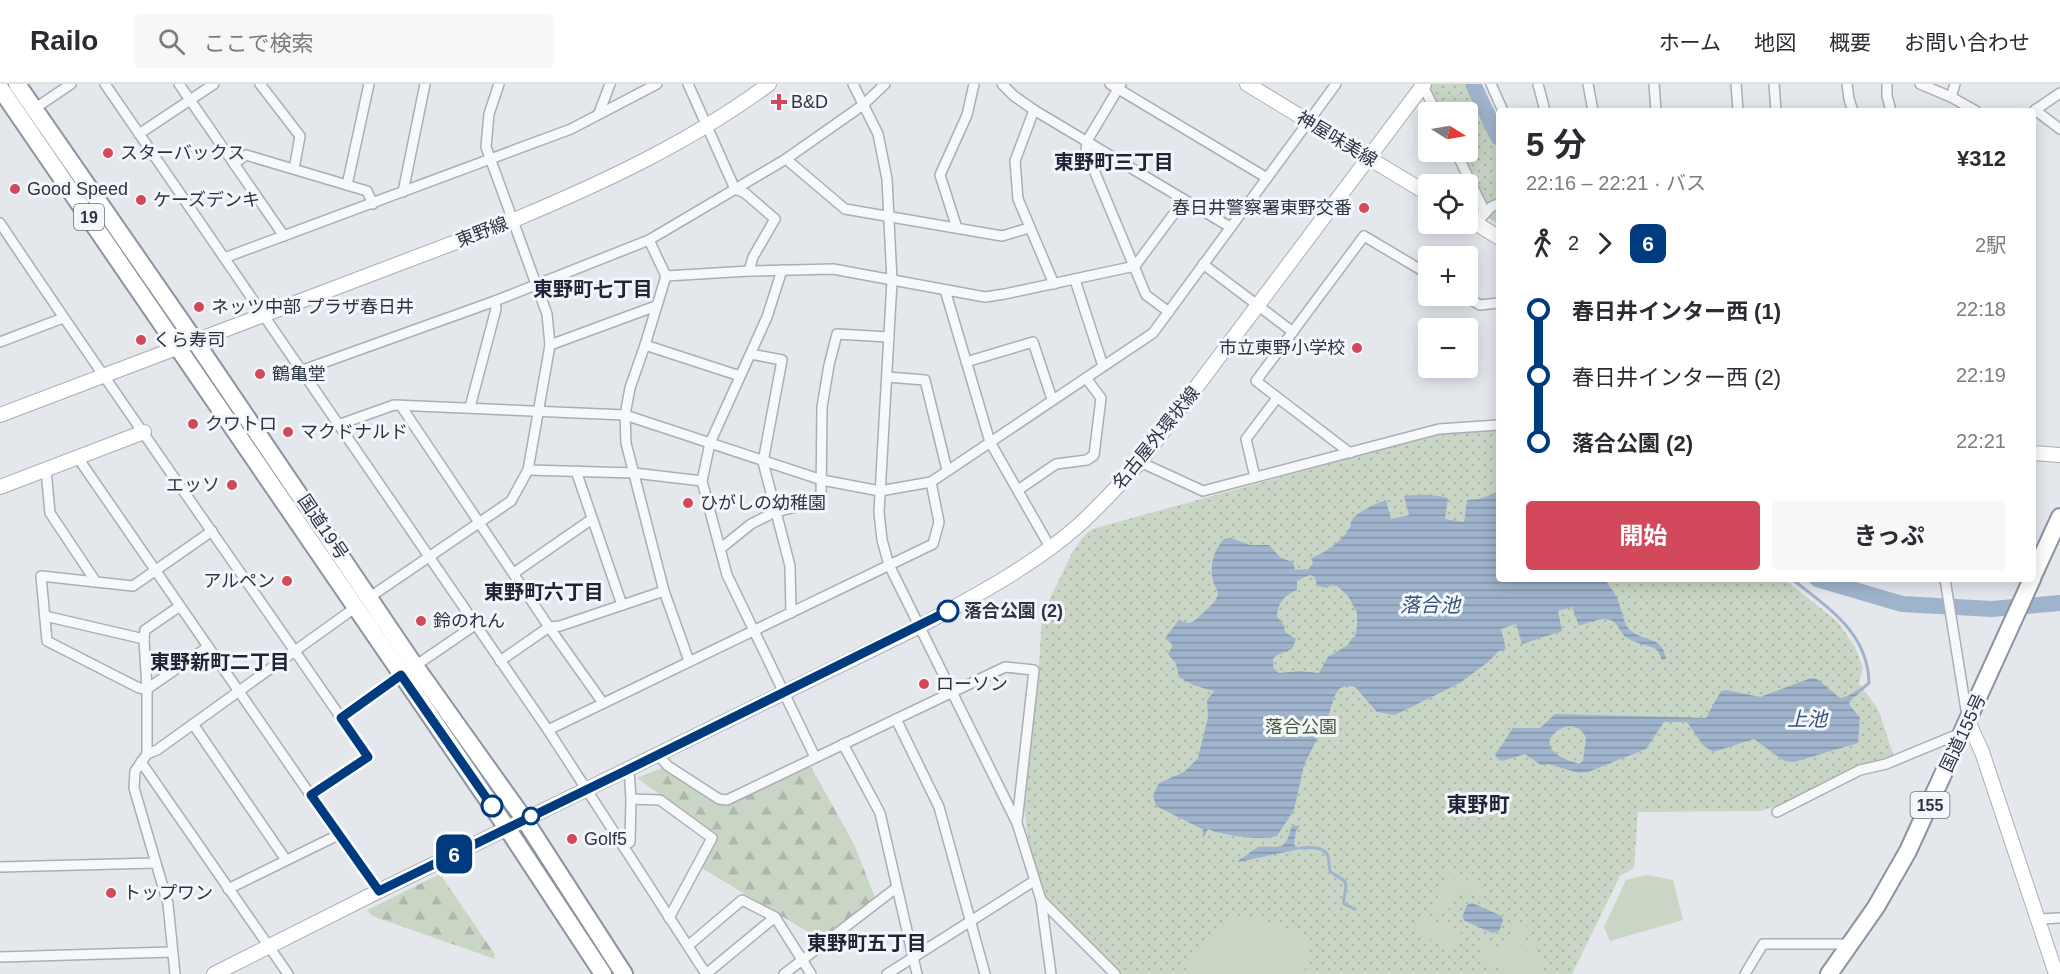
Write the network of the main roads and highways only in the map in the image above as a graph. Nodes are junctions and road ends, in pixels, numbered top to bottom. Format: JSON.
{"nodes":[{"id":1,"x":17,"y":84,"type":"edge"},
{"id":2,"x":769,"y":84,"type":"edge"},
{"id":3,"x":1247,"y":84,"type":"edge"},
{"id":4,"x":1423,"y":85,"type":"edge"},
{"id":5,"x":0,"y":88,"type":"edge"},
{"id":6,"x":1369,"y":158,"type":"junction"},
{"id":7,"x":1418,"y":188,"type":"edge"},
{"id":8,"x":1478,"y":225,"type":"edge"},
{"id":9,"x":1496,"y":236,"type":"edge"},
{"id":10,"x":195,"y":340,"type":"junction"},
{"id":11,"x":178,"y":347,"type":"junction"},
{"id":12,"x":0,"y":415,"type":"edge"},
{"id":13,"x":144,"y":432,"type":"road end"},
{"id":14,"x":2036,"y":453,"type":"edge"},
{"id":15,"x":2060,"y":455,"type":"edge"},
{"id":16,"x":0,"y":487,"type":"edge"},
{"id":17,"x":2060,"y":517,"type":"edge"},
{"id":18,"x":2036,"y":569,"type":"edge"},
{"id":19,"x":2030,"y":582,"type":"edge"},
{"id":20,"x":408,"y":670,"type":"junction"},
{"id":21,"x":1966,"y":727,"type":"junction"},
{"id":22,"x":524,"y":819,"type":"junction"},
{"id":23,"x":507,"y":828,"type":"junction"},
{"id":24,"x":214,"y":974,"type":"edge"},
{"id":25,"x":603,"y":974,"type":"edge"},
{"id":26,"x":624,"y":974,"type":"edge"},
{"id":27,"x":1829,"y":974,"type":"edge"},
{"id":28,"x":2056,"y":974,"type":"edge"}],
"edges":[{"from":1,"to":10,"type":"highway","name":"国道19号","number":"19"},
{"from":2,"to":10,"type":"main road","name":"東野線"},
{"from":3,"to":6,"type":"main road","name":"神屋味美線"},
{"from":4,"to":6,"type":"main road","name":"名古屋外環状線"},
{"from":5,"to":11,"type":"highway","name":"国道19号","number":"19"},
{"from":6,"to":7,"type":"main road","name":"神屋味美線"},
{"from":6,"to":22,"type":"main road","name":"名古屋外環状線"},
{"from":8,"to":9,"type":"main road"},
{"from":10,"to":11,"type":"main road","name":"東野線"},
{"from":10,"to":20,"type":"highway","name":"国道19号","number":"19"},
{"from":11,"to":12,"type":"main road","name":"東野線"},
{"from":11,"to":20,"type":"highway","name":"国道19号","number":"19"},
{"from":13,"to":16,"type":"main road"},
{"from":14,"to":15,"type":"main road"},
{"from":17,"to":18,"type":"highway","name":"国道155号","number":"155"},
{"from":19,"to":21,"type":"highway","name":"国道155号","number":"155"},
{"from":20,"to":22,"type":"highway","name":"国道19号","number":"19"},
{"from":20,"to":23,"type":"highway","name":"国道19号","number":"19"},
{"from":21,"to":27,"type":"highway","name":"国道155号","number":"155"},
{"from":21,"to":28,"type":"main road"},
{"from":22,"to":23,"type":"main road","name":"名古屋外環状線"},
{"from":22,"to":26,"type":"highway","name":"国道19号","number":"19"},
{"from":23,"to":24,"type":"main road","name":"名古屋外環状線"},
{"from":23,"to":25,"type":"highway","name":"国道19号","number":"19"}]}
